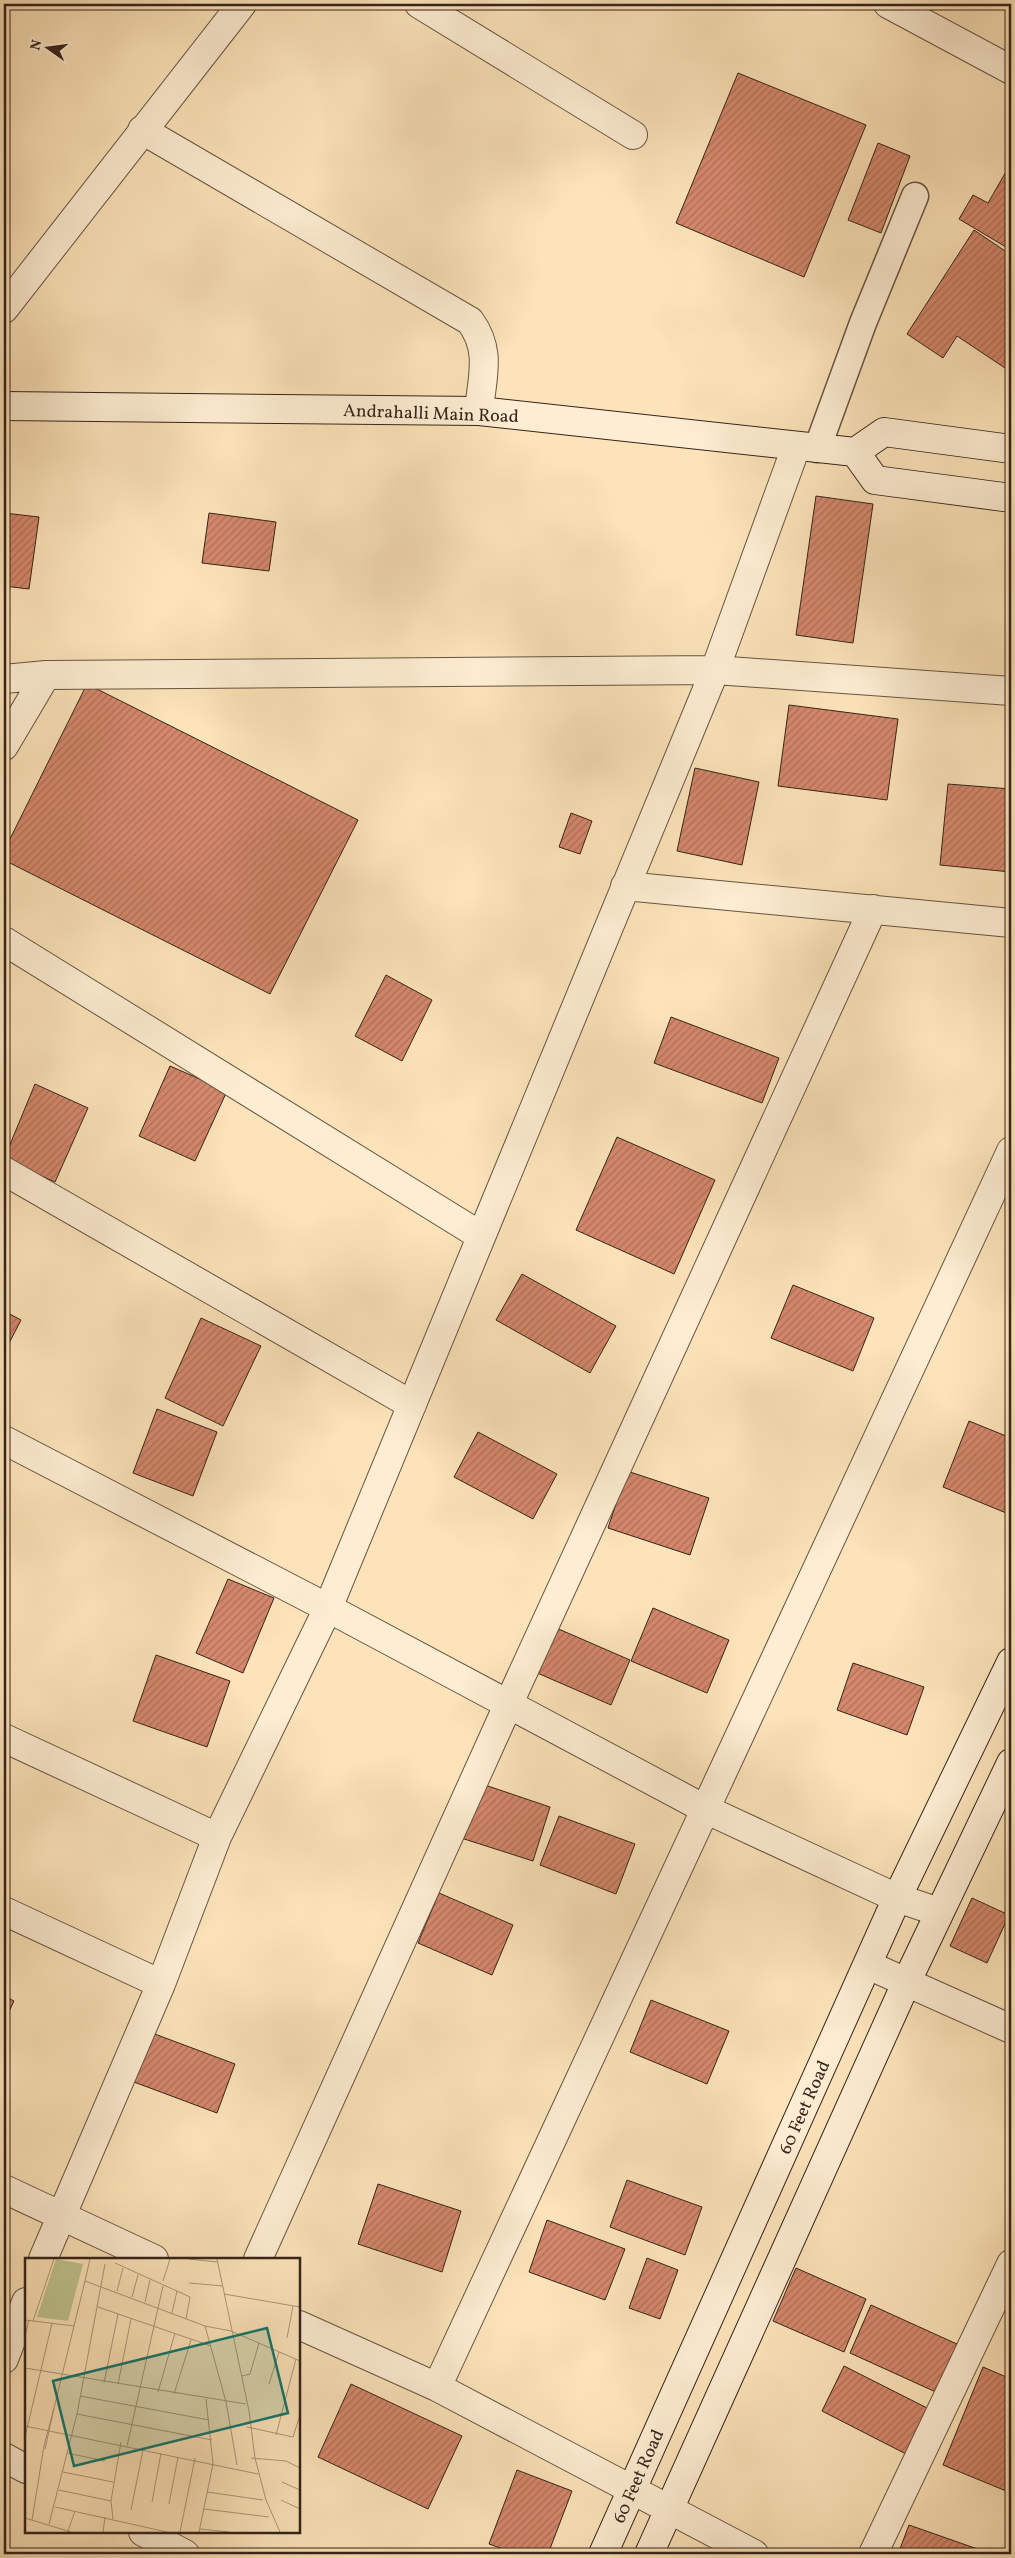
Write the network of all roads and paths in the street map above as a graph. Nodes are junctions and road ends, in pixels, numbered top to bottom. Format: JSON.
{"nodes":[{"id":1,"x":242,"y":4,"type":"edge"},
{"id":2,"x":420,"y":4,"type":"edge"},
{"id":3,"x":888,"y":4,"type":"edge"},
{"id":4,"x":1011,"y":70,"type":"edge"},
{"id":5,"x":142,"y":130,"type":"junction"},
{"id":6,"x":634,"y":135,"type":"dead end"},
{"id":7,"x":915,"y":196,"type":"dead end"},
{"id":8,"x":4,"y":309,"type":"edge"},
{"id":9,"x":4,"y":406,"type":"edge"},
{"id":10,"x":479,"y":411,"type":"junction"},
{"id":11,"x":807,"y":448,"type":"junction"},
{"id":12,"x":1011,"y":449,"type":"edge"},
{"id":13,"x":856,"y":452,"type":"junction"},
{"id":14,"x":1011,"y":498,"type":"edge"},
{"id":15,"x":715,"y":670,"type":"junction"},
{"id":16,"x":46,"y":675,"type":"junction"},
{"id":17,"x":4,"y":678,"type":"edge"},
{"id":18,"x":1011,"y":692,"type":"edge"},
{"id":19,"x":4,"y":746,"type":"edge"},
{"id":20,"x":626,"y":886,"type":"junction"},
{"id":21,"x":873,"y":910,"type":"junction"},
{"id":22,"x":1011,"y":923,"type":"edge"},
{"id":23,"x":4,"y":941,"type":"edge"},
{"id":24,"x":1011,"y":1151,"type":"edge"},
{"id":25,"x":4,"y":1171,"type":"edge"},
{"id":26,"x":481,"y":1236,"type":"junction"},
{"id":27,"x":412,"y":1405,"type":"junction"},
{"id":28,"x":4,"y":1440,"type":"edge"},
{"id":29,"x":328,"y":1608,"type":"junction"},
{"id":30,"x":1011,"y":1662,"type":"edge"},
{"id":31,"x":509,"y":1703,"type":"junction"},
{"id":32,"x":4,"y":1738,"type":"edge"},
{"id":33,"x":1011,"y":1763,"type":"edge"},
{"id":34,"x":705,"y":1809,"type":"junction"},
{"id":35,"x":217,"y":1837,"type":"junction"},
{"id":36,"x":897,"y":1898,"type":"junction"},
{"id":37,"x":4,"y":1912,"type":"edge"},
{"id":38,"x":939,"y":1912,"type":"junction"},
{"id":39,"x":868,"y":1964,"type":"junction"},
{"id":40,"x":907,"y":1981,"type":"junction"},
{"id":41,"x":161,"y":1984,"type":"junction"},
{"id":42,"x":1011,"y":2029,"type":"edge"},
{"id":43,"x":4,"y":2189,"type":"edge"},
{"id":44,"x":60,"y":2216,"type":"junction"},
{"id":45,"x":43,"y":2258,"type":"edge"},
{"id":46,"x":152,"y":2258,"type":"edge"},
{"id":47,"x":258,"y":2258,"type":"edge"},
{"id":48,"x":1011,"y":2264,"type":"edge"},
{"id":49,"x":25,"y":2305,"type":"edge"},
{"id":50,"x":300,"y":2326,"type":"edge"},
{"id":51,"x":4,"y":2359,"type":"edge"},
{"id":52,"x":437,"y":2387,"type":"junction"},
{"id":53,"x":4,"y":2457,"type":"edge"},
{"id":54,"x":25,"y":2468,"type":"edge"},
{"id":55,"x":632,"y":2491,"type":"junction"},
{"id":56,"x":669,"y":2511,"type":"junction"},
{"id":57,"x":145,"y":2533,"type":"edge"},
{"id":58,"x":184,"y":2554,"type":"edge"},
{"id":59,"x":603,"y":2554,"type":"edge"},
{"id":60,"x":649,"y":2554,"type":"edge"},
{"id":61,"x":754,"y":2554,"type":"edge"},
{"id":62,"x":873,"y":2554,"type":"edge"}],
"edges":[{"from":1,"to":5,"type":"street"},
{"from":2,"to":6,"type":"street"},
{"from":3,"to":4,"type":"street"},
{"from":5,"to":8,"type":"street"},
{"from":5,"to":10,"type":"street"},
{"from":7,"to":11,"type":"lane"},
{"from":9,"to":10,"type":"street","name":"Andrahalli Main Road"},
{"from":10,"to":11,"type":"street","name":"Andrahalli Main Road"},
{"from":11,"to":13,"type":"street","name":"Andrahalli Main Road"},
{"from":11,"to":15,"type":"street"},
{"from":12,"to":13,"type":"street"},
{"from":13,"to":14,"type":"street"},
{"from":15,"to":16,"type":"street"},
{"from":15,"to":18,"type":"street"},
{"from":15,"to":20,"type":"street"},
{"from":16,"to":17,"type":"street"},
{"from":16,"to":19,"type":"street"},
{"from":20,"to":21,"type":"street"},
{"from":20,"to":26,"type":"street"},
{"from":21,"to":22,"type":"street"},
{"from":21,"to":31,"type":"street"},
{"from":23,"to":26,"type":"street"},
{"from":24,"to":34,"type":"street"},
{"from":25,"to":27,"type":"street"},
{"from":26,"to":27,"type":"street"},
{"from":27,"to":29,"type":"street"},
{"from":28,"to":29,"type":"street"},
{"from":29,"to":31,"type":"street"},
{"from":29,"to":35,"type":"street"},
{"from":30,"to":36,"type":"street","name":"60 Feet Road"},
{"from":31,"to":34,"type":"street"},
{"from":31,"to":47,"type":"street"},
{"from":32,"to":35,"type":"street"},
{"from":33,"to":38,"type":"street"},
{"from":34,"to":36,"type":"street"},
{"from":34,"to":52,"type":"street"},
{"from":35,"to":41,"type":"street"},
{"from":36,"to":38,"type":"street"},
{"from":36,"to":39,"type":"street","name":"60 Feet Road"},
{"from":37,"to":41,"type":"street"},
{"from":38,"to":40,"type":"street"},
{"from":39,"to":40,"type":"street"},
{"from":39,"to":55,"type":"street","name":"60 Feet Road"},
{"from":40,"to":42,"type":"street"},
{"from":40,"to":56,"type":"street"},
{"from":41,"to":44,"type":"street"},
{"from":43,"to":44,"type":"street"},
{"from":44,"to":45,"type":"street"},
{"from":44,"to":46,"type":"street"},
{"from":48,"to":62,"type":"street"},
{"from":49,"to":51,"type":"street"},
{"from":50,"to":52,"type":"street"},
{"from":52,"to":55,"type":"street"},
{"from":53,"to":54,"type":"street"},
{"from":55,"to":56,"type":"street"},
{"from":55,"to":59,"type":"street","name":"60 Feet Road"},
{"from":56,"to":60,"type":"street"},
{"from":56,"to":61,"type":"street"},
{"from":57,"to":58,"type":"street"}]}
